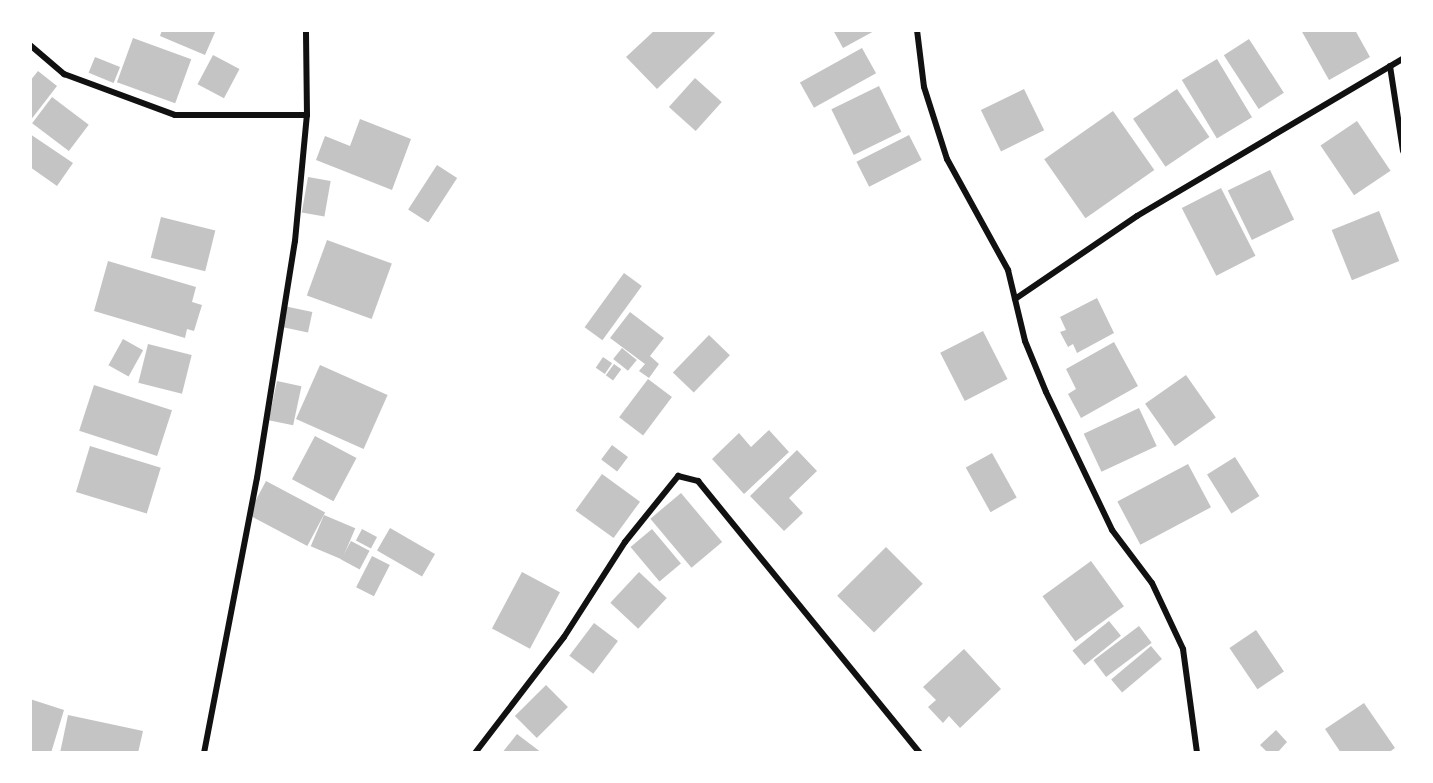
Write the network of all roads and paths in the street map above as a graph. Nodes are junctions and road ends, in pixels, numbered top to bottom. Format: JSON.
{"nodes":[{"id":1,"x":306,"y":30,"type":"edge"},
{"id":2,"x":917,"y":30,"type":"edge"},
{"id":3,"x":30,"y":45,"type":"edge"},
{"id":4,"x":1403,"y":59,"type":"edge"},
{"id":5,"x":1390,"y":66,"type":"junction"},
{"id":6,"x":307,"y":115,"type":"junction"},
{"id":7,"x":1403,"y":151,"type":"edge"},
{"id":8,"x":1015,"y":299,"type":"junction"},
{"id":9,"x":204,"y":753,"type":"edge"},
{"id":10,"x":476,"y":753,"type":"edge"},
{"id":11,"x":920,"y":753,"type":"edge"},
{"id":12,"x":1197,"y":753,"type":"edge"}],
"edges":[{"from":1,"to":6,"type":"street"},
{"from":2,"to":8,"type":"street"},
{"from":3,"to":6,"type":"street"},
{"from":4,"to":5,"type":"street"},
{"from":5,"to":7,"type":"street"},
{"from":5,"to":8,"type":"street"},
{"from":6,"to":9,"type":"street"},
{"from":8,"to":12,"type":"street"},
{"from":10,"to":11,"type":"street"}]}
